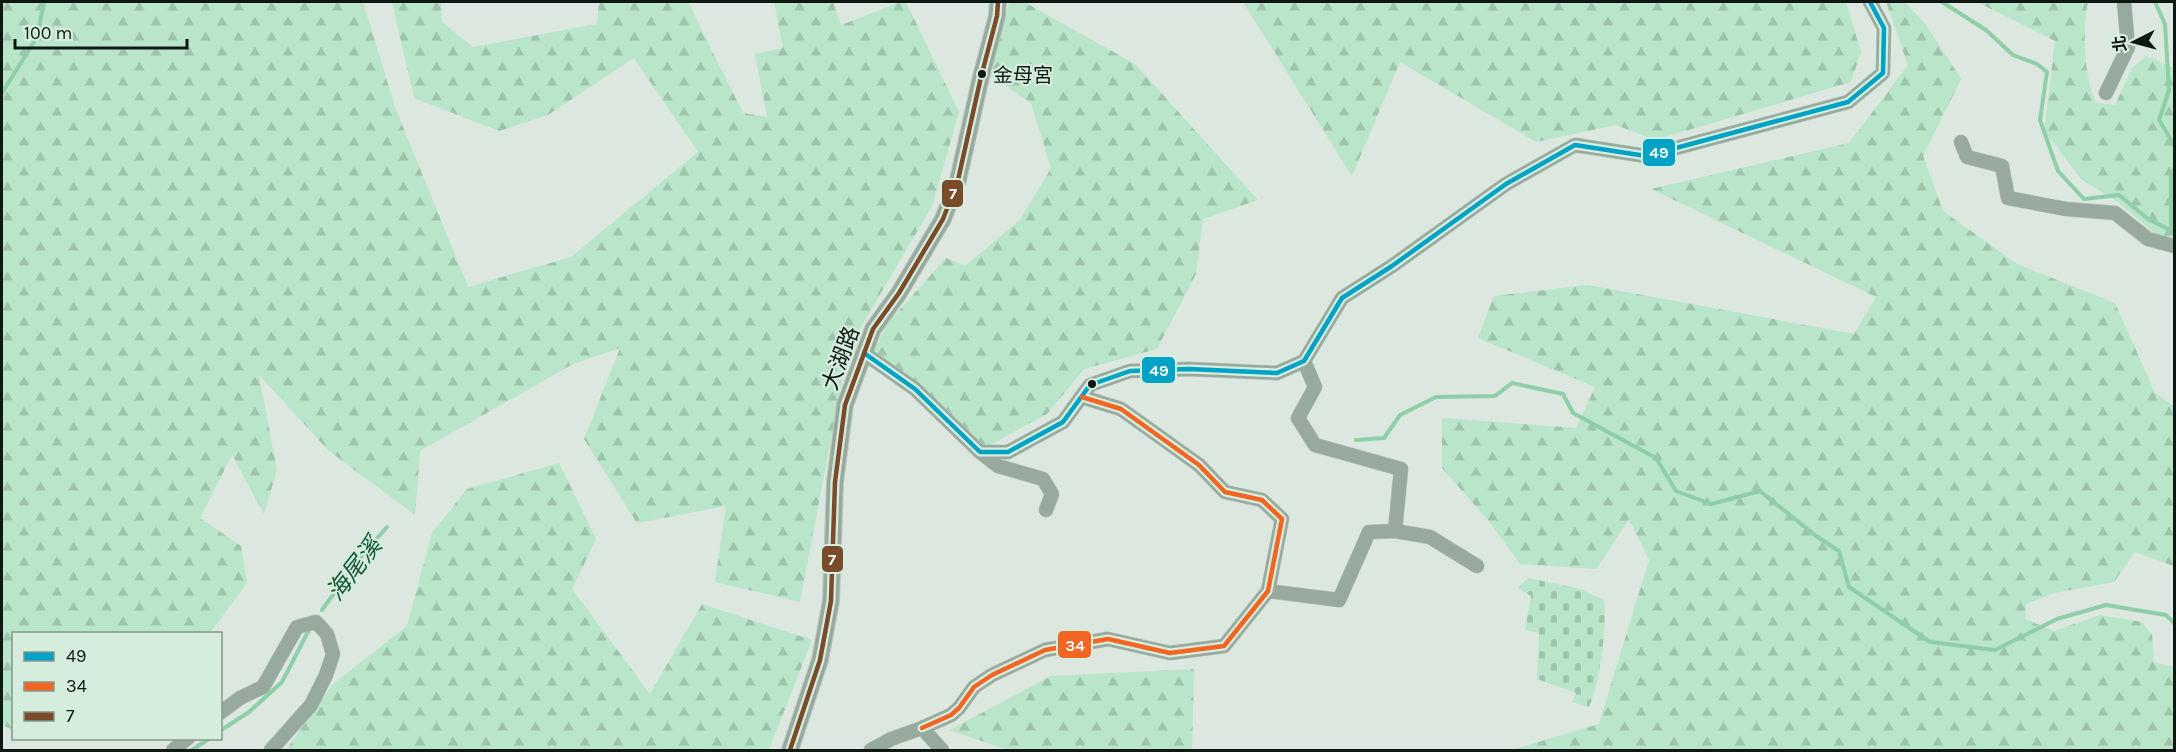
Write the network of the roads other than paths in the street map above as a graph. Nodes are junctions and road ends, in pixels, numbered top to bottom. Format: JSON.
{"nodes":[{"id":1,"x":998,"y":2,"type":"edge"},
{"id":2,"x":1870,"y":2,"type":"edge"},
{"id":3,"x":2124,"y":2,"type":"edge"},
{"id":4,"x":2106,"y":93,"type":"dead end"},
{"id":5,"x":1961,"y":142,"type":"dead end"},
{"id":6,"x":2175,"y":246,"type":"edge"},
{"id":7,"x":864,"y":353,"type":"junction"},
{"id":8,"x":1304,"y":361,"type":"junction"},
{"id":9,"x":1082,"y":397,"type":"junction"},
{"id":10,"x":980,"y":452,"type":"junction"},
{"id":11,"x":1046,"y":510,"type":"dead end"},
{"id":12,"x":1395,"y":531,"type":"junction"},
{"id":13,"x":1477,"y":566,"type":"dead end"},
{"id":14,"x":1268,"y":591,"type":"junction"},
{"id":15,"x":222,"y":712,"type":"edge"},
{"id":16,"x":922,"y":728,"type":"junction"},
{"id":17,"x":185,"y":740,"type":"edge"},
{"id":18,"x":172,"y":750,"type":"edge"},
{"id":19,"x":271,"y":750,"type":"edge"},
{"id":20,"x":790,"y":750,"type":"edge"},
{"id":21,"x":871,"y":750,"type":"edge"},
{"id":22,"x":942,"y":750,"type":"edge"}],
"edges":[{"from":1,"to":7,"type":"street","name":"大湖路"},
{"from":2,"to":8,"type":"street"},
{"from":3,"to":4,"type":"street"},
{"from":5,"to":6,"type":"street"},
{"from":7,"to":10,"type":"street"},
{"from":7,"to":20,"type":"street","name":"大湖路"},
{"from":8,"to":9,"type":"street"},
{"from":8,"to":12,"type":"street"},
{"from":9,"to":10,"type":"street"},
{"from":9,"to":14,"type":"street"},
{"from":10,"to":11,"type":"street"},
{"from":12,"to":13,"type":"street"},
{"from":12,"to":14,"type":"street"},
{"from":14,"to":16,"type":"street"},
{"from":15,"to":19,"type":"street"},
{"from":16,"to":21,"type":"street"},
{"from":16,"to":22,"type":"street"},
{"from":17,"to":18,"type":"street"}]}
